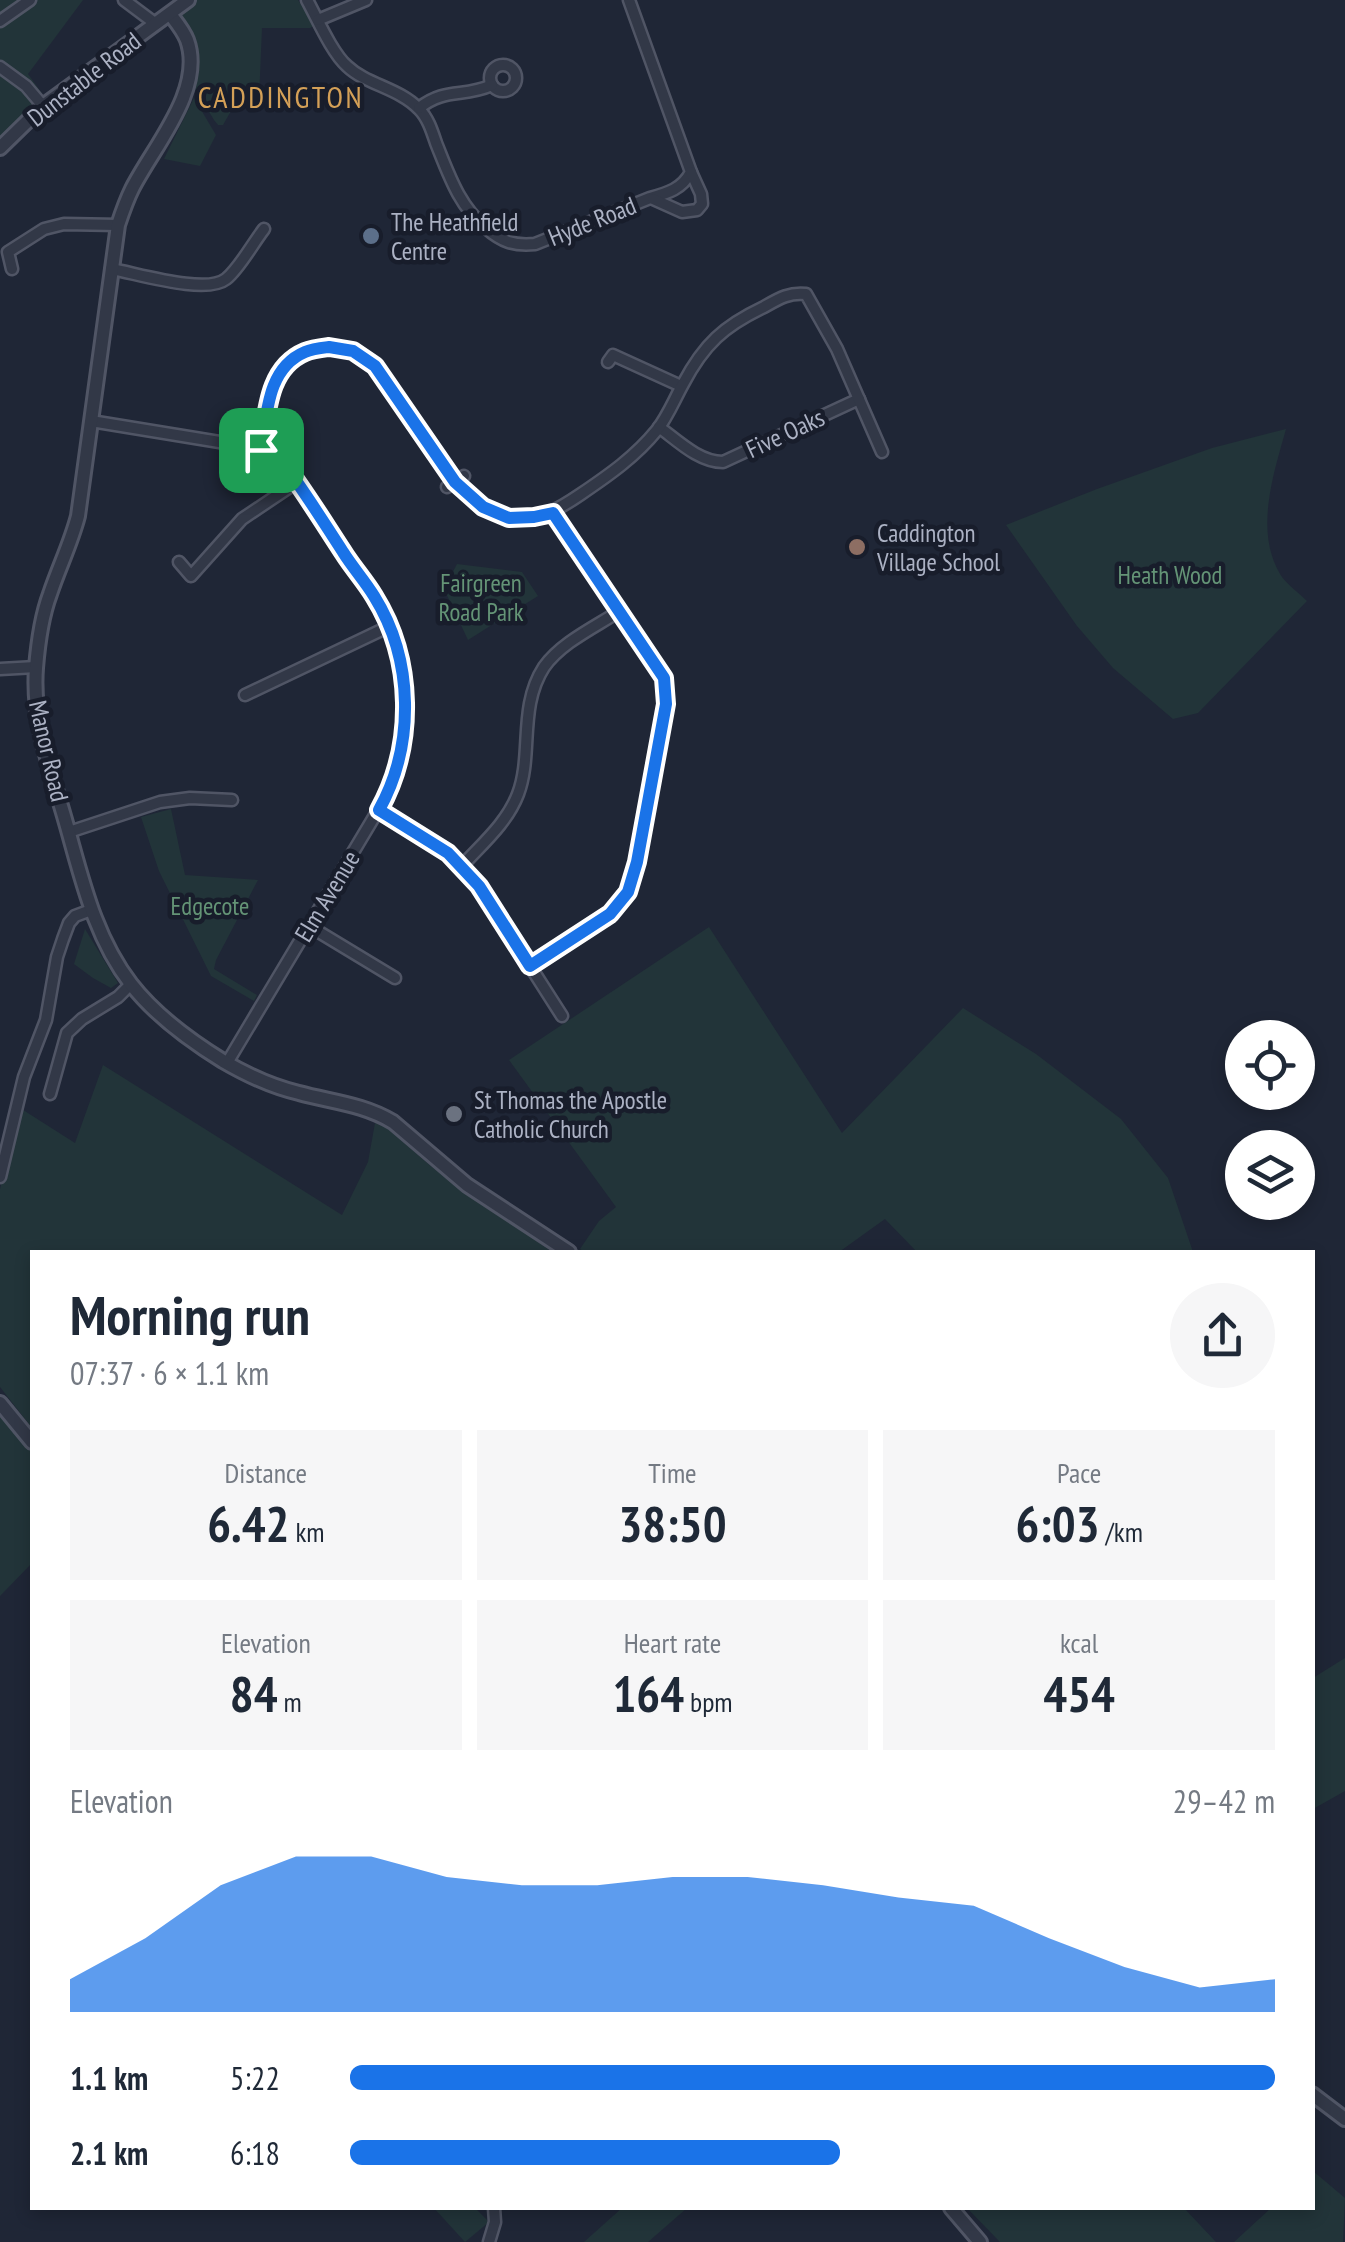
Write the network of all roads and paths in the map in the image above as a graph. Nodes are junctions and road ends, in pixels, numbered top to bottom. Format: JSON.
{"nodes":[{"id":1,"x":30,"y":0,"type":"edge"},
{"id":2,"x":124,"y":0,"type":"edge"},
{"id":3,"x":188,"y":0,"type":"edge"},
{"id":4,"x":307,"y":0,"type":"edge"},
{"id":5,"x":366,"y":0,"type":"edge"},
{"id":6,"x":628,"y":0,"type":"edge"},
{"id":7,"x":170,"y":14,"type":"junction"},
{"id":8,"x":318,"y":20,"type":"junction"},
{"id":9,"x":0,"y":21,"type":"edge"},
{"id":10,"x":156,"y":24,"type":"junction"},
{"id":11,"x":0,"y":67,"type":"edge"},
{"id":12,"x":492,"y":86,"type":"dead end"},
{"id":13,"x":43,"y":106,"type":"junction"},
{"id":14,"x":419,"y":108,"type":"junction"},
{"id":15,"x":0,"y":148,"type":"edge"},
{"id":16,"x":692,"y":172,"type":"junction"},
{"id":17,"x":650,"y":198,"type":"junction"},
{"id":18,"x":118,"y":225,"type":"junction"},
{"id":19,"x":264,"y":229,"type":"dead end"},
{"id":20,"x":238,"y":240,"type":"dead end"},
{"id":21,"x":250,"y":248,"type":"junction"},
{"id":22,"x":12,"y":269,"type":"dead end"},
{"id":23,"x":110,"y":269,"type":"junction"},
{"id":24,"x":612,"y":355,"type":"dead end"},
{"id":25,"x":682,"y":386,"type":"junction"},
{"id":26,"x":859,"y":399,"type":"junction"},
{"id":27,"x":91,"y":420,"type":"junction"},
{"id":28,"x":659,"y":427,"type":"junction"},
{"id":29,"x":261,"y":450,"type":"junction"},
{"id":30,"x":882,"y":452,"type":"dead end"},
{"id":31,"x":297,"y":482,"type":"junction"},
{"id":32,"x":553,"y":513,"type":"junction"},
{"id":33,"x":178,"y":562,"type":"dead end"},
{"id":34,"x":618,"y":612,"type":"junction"},
{"id":35,"x":390,"y":626,"type":"junction"},
{"id":36,"x":36,"y":667,"type":"junction"},
{"id":37,"x":0,"y":669,"type":"edge"},
{"id":38,"x":245,"y":695,"type":"dead end"},
{"id":39,"x":232,"y":800,"type":"dead end"},
{"id":40,"x":379,"y":810,"type":"junction"},
{"id":41,"x":68,"y":832,"type":"junction"},
{"id":42,"x":462,"y":866,"type":"junction"},
{"id":43,"x":91,"y":910,"type":"junction"},
{"id":44,"x":309,"y":926,"type":"junction"},
{"id":45,"x":530,"y":966,"type":"junction"},
{"id":46,"x":394,"y":978,"type":"dead end"},
{"id":47,"x":131,"y":984,"type":"junction"},
{"id":48,"x":562,"y":1016,"type":"dead end"},
{"id":49,"x":226,"y":1063,"type":"junction"},
{"id":50,"x":50,"y":1094,"type":"dead end"},
{"id":51,"x":0,"y":1177,"type":"edge"},
{"id":52,"x":565,"y":1250,"type":"edge"},
{"id":53,"x":0,"y":1403,"type":"edge"},
{"id":54,"x":30,"y":1440,"type":"edge"},
{"id":55,"x":1315,"y":2096,"type":"edge"},
{"id":56,"x":1345,"y":2119,"type":"edge"},
{"id":57,"x":494,"y":2210,"type":"edge"},
{"id":58,"x":952,"y":2210,"type":"edge"},
{"id":59,"x":489,"y":2242,"type":"edge"},
{"id":60,"x":980,"y":2242,"type":"edge"}],
"edges":[{"from":1,"to":9,"type":"street"},
{"from":2,"to":10,"type":"street"},
{"from":3,"to":7,"type":"street","name":"Dunstable Road"},
{"from":4,"to":8,"type":"street"},
{"from":5,"to":8,"type":"street"},
{"from":6,"to":16,"type":"street"},
{"from":7,"to":10,"type":"street","name":"Dunstable Road"},
{"from":7,"to":18,"type":"street","name":"Manor Road"},
{"from":8,"to":14,"type":"street"},
{"from":10,"to":13,"type":"street","name":"Dunstable Road"},
{"from":11,"to":13,"type":"street"},
{"from":12,"to":14,"type":"street"},
{"from":13,"to":15,"type":"street","name":"Dunstable Road"},
{"from":14,"to":17,"type":"street","name":"Hyde Road"},
{"from":16,"to":17,"type":"street","name":"Hyde Road"},
{"from":16,"to":17,"type":"street"},
{"from":18,"to":22,"type":"street"},
{"from":18,"to":23,"type":"street","name":"Manor Road"},
{"from":19,"to":21,"type":"street"},
{"from":20,"to":21,"type":"street"},
{"from":21,"to":23,"type":"street"},
{"from":23,"to":27,"type":"street","name":"Manor Road"},
{"from":24,"to":25,"type":"street"},
{"from":25,"to":26,"type":"street"},
{"from":25,"to":28,"type":"street"},
{"from":26,"to":28,"type":"street","name":"Five Oaks"},
{"from":26,"to":30,"type":"street"},
{"from":27,"to":29,"type":"street"},
{"from":27,"to":36,"type":"street","name":"Manor Road"},
{"from":28,"to":32,"type":"street"},
{"from":29,"to":31,"type":"street","name":"Elm Avenue"},
{"from":29,"to":32,"type":"street"},
{"from":31,"to":33,"type":"street"},
{"from":31,"to":35,"type":"street","name":"Elm Avenue"},
{"from":32,"to":34,"type":"street"},
{"from":34,"to":42,"type":"street"},
{"from":34,"to":45,"type":"street"},
{"from":35,"to":38,"type":"street"},
{"from":35,"to":40,"type":"street","name":"Elm Avenue"},
{"from":36,"to":37,"type":"street"},
{"from":36,"to":41,"type":"street","name":"Manor Road"},
{"from":39,"to":41,"type":"street"},
{"from":40,"to":42,"type":"street"},
{"from":40,"to":44,"type":"street","name":"Elm Avenue"},
{"from":41,"to":43,"type":"street","name":"Manor Road"},
{"from":42,"to":45,"type":"street"},
{"from":43,"to":47,"type":"street","name":"Manor Road"},
{"from":43,"to":51,"type":"street"},
{"from":44,"to":46,"type":"street"},
{"from":44,"to":49,"type":"street","name":"Elm Avenue"},
{"from":45,"to":48,"type":"street"},
{"from":47,"to":49,"type":"street","name":"Manor Road"},
{"from":47,"to":50,"type":"street"},
{"from":49,"to":52,"type":"street","name":"Manor Road"},
{"from":53,"to":54,"type":"street"},
{"from":55,"to":56,"type":"street"},
{"from":57,"to":59,"type":"street"},
{"from":58,"to":60,"type":"street"}]}
